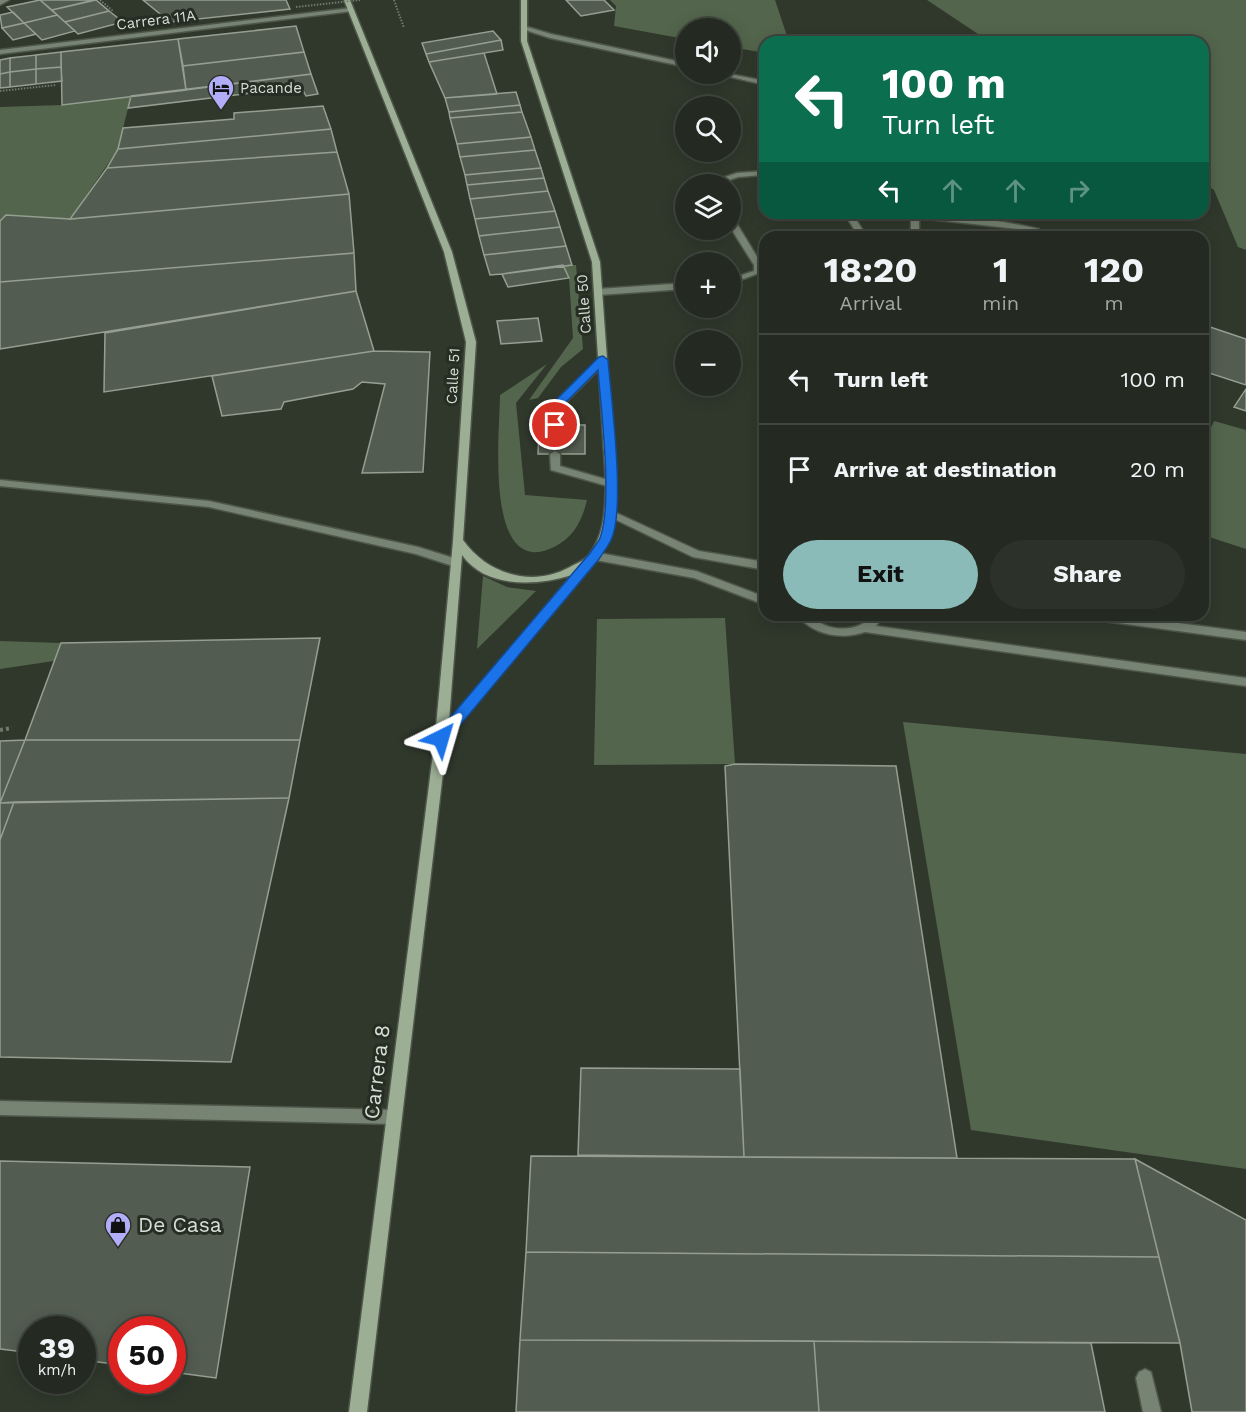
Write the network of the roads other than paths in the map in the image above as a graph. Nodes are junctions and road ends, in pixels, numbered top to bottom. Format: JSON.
{"nodes":[{"id":1,"x":6,"y":0,"type":"edge"},
{"id":2,"x":347,"y":0,"type":"edge"},
{"id":3,"x":524,"y":0,"type":"edge"},
{"id":4,"x":0,"y":3,"type":"edge"},
{"id":5,"x":351,"y":10,"type":"junction"},
{"id":6,"x":524,"y":28,"type":"junction"},
{"id":7,"x":0,"y":52,"type":"edge"},
{"id":8,"x":675,"y":63,"type":"edge"},
{"id":9,"x":741,"y":78,"type":"edge"},
{"id":10,"x":759,"y":82,"type":"edge"},
{"id":11,"x":759,"y":173,"type":"edge"},
{"id":12,"x":737,"y":174,"type":"edge"},
{"id":13,"x":949,"y":219,"type":"edge"},
{"id":14,"x":1036,"y":231,"type":"edge"},
{"id":15,"x":741,"y":237,"type":"edge"},
{"id":16,"x":741,"y":278,"type":"edge"},
{"id":17,"x":675,"y":287,"type":"edge"},
{"id":18,"x":598,"y":292,"type":"junction"},
{"id":19,"x":603,"y":360,"type":"junction"},
{"id":20,"x":555,"y":425,"type":"dead end"},
{"id":21,"x":555,"y":454,"type":"dead end"},
{"id":22,"x":0,"y":483,"type":"edge"},
{"id":23,"x":611,"y":483,"type":"junction"},
{"id":24,"x":610,"y":513,"type":"junction"},
{"id":25,"x":458,"y":541,"type":"junction"},
{"id":26,"x":594,"y":556,"type":"junction"},
{"id":27,"x":456,"y":563,"type":"junction"},
{"id":28,"x":759,"y":565,"type":"edge"},
{"id":29,"x":759,"y":599,"type":"edge"},
{"id":30,"x":810,"y":621,"type":"edge"},
{"id":31,"x":874,"y":621,"type":"edge"},
{"id":32,"x":1133,"y":621,"type":"edge"},
{"id":33,"x":864,"y":628,"type":"junction"},
{"id":34,"x":1246,"y":636,"type":"edge"},
{"id":35,"x":1246,"y":682,"type":"edge"},
{"id":36,"x":441,"y":738,"type":"junction"},
{"id":37,"x":0,"y":1108,"type":"edge"},
{"id":38,"x":394,"y":1117,"type":"junction"},
{"id":39,"x":1145,"y":1378,"type":"dead end"},
{"id":40,"x":358,"y":1412,"type":"edge"},
{"id":41,"x":1152,"y":1412,"type":"edge"}],
"edges":[{"from":1,"to":4,"type":"street"},
{"from":2,"to":5,"type":"main road","name":"Calle 51"},
{"from":3,"to":6,"type":"main road","name":"Calle 50"},
{"from":5,"to":7,"type":"street","name":"Carrera 11A"},
{"from":5,"to":25,"type":"main road","name":"Calle 51"},
{"from":6,"to":8,"type":"street"},
{"from":6,"to":18,"type":"main road","name":"Calle 50"},
{"from":9,"to":10,"type":"street"},
{"from":11,"to":12,"type":"street"},
{"from":13,"to":14,"type":"street"},
{"from":15,"to":16,"type":"street"},
{"from":17,"to":18,"type":"street"},
{"from":18,"to":19,"type":"main road","name":"Calle 50"},
{"from":19,"to":20,"type":"street"},
{"from":19,"to":23,"type":"main road","name":"Calle 50"},
{"from":21,"to":23,"type":"street"},
{"from":22,"to":27,"type":"street"},
{"from":23,"to":24,"type":"main road","name":"Calle 50"},
{"from":24,"to":26,"type":"main road","name":"Calle 50"},
{"from":24,"to":28,"type":"street"},
{"from":25,"to":26,"type":"main road"},
{"from":25,"to":27,"type":"main road","name":"Calle 51"},
{"from":26,"to":29,"type":"street"},
{"from":26,"to":36,"type":"main road","name":"Calle 50"},
{"from":27,"to":36,"type":"main road","name":"Calle 51"},
{"from":30,"to":33,"type":"street"},
{"from":31,"to":33,"type":"street"},
{"from":32,"to":34,"type":"street"},
{"from":33,"to":35,"type":"street"},
{"from":36,"to":38,"type":"main road","name":"Carrera 8"},
{"from":37,"to":38,"type":"street"},
{"from":38,"to":40,"type":"main road","name":"Carrera 8"},
{"from":39,"to":41,"type":"street"}]}
